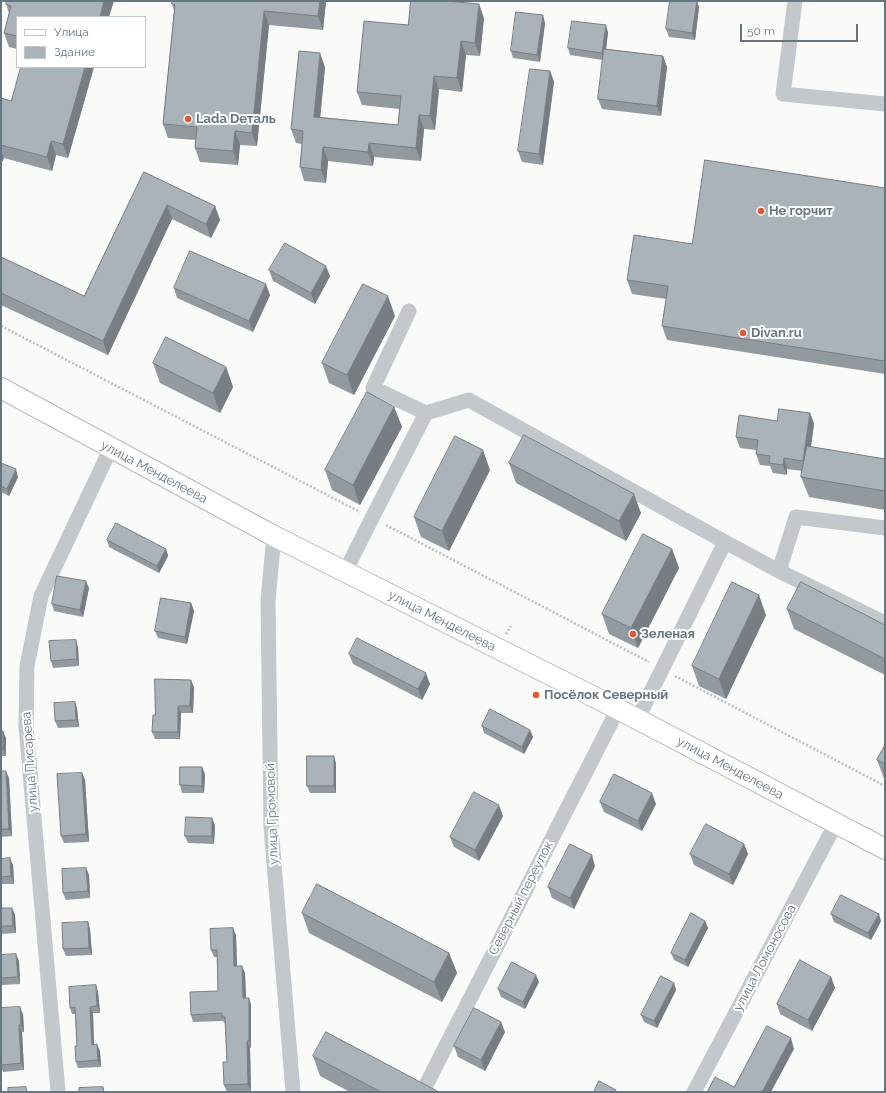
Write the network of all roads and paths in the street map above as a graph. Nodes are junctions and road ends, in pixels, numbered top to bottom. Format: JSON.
{"nodes":[{"id":1,"x":795,"y":1,"type":"edge"},
{"id":2,"x":885,"y":104,"type":"edge"},
{"id":3,"x":409,"y":310,"type":"dead end"},
{"id":4,"x":1,"y":326,"type":"edge"},
{"id":5,"x":1,"y":388,"type":"edge"},
{"id":6,"x":426,"y":413,"type":"junction"},
{"id":7,"x":110,"y":448,"type":"junction"},
{"id":8,"x":372,"y":518,"type":"junction"},
{"id":9,"x":885,"y":528,"type":"edge"},
{"id":10,"x":274,"y":536,"type":"junction"},
{"id":11,"x":725,"y":542,"type":"junction"},
{"id":12,"x":779,"y":571,"type":"junction"},
{"id":13,"x":345,"y":572,"type":"junction"},
{"id":14,"x":885,"y":623,"type":"edge"},
{"id":15,"x":662,"y":669,"type":"junction"},
{"id":16,"x":618,"y":709,"type":"junction"},
{"id":17,"x":637,"y":720,"type":"junction"},
{"id":18,"x":885,"y":786,"type":"edge"},
{"id":19,"x":836,"y":823,"type":"junction"},
{"id":20,"x":885,"y":849,"type":"edge"},
{"id":21,"x":425,"y":1087,"type":"edge"},
{"id":22,"x":58,"y":1092,"type":"edge"},
{"id":23,"x":293,"y":1092,"type":"edge"},
{"id":24,"x":694,"y":1092,"type":"edge"}],
"edges":[{"from":1,"to":2,"type":"street"},
{"from":3,"to":6,"type":"street"},
{"from":4,"to":8,"type":"path"},
{"from":5,"to":7,"type":"main road","name":"улица Менделеева"},
{"from":6,"to":8,"type":"street"},
{"from":6,"to":11,"type":"street"},
{"from":7,"to":10,"type":"main road","name":"улица Менделеева"},
{"from":7,"to":22,"type":"street","name":"улица Писарева"},
{"from":8,"to":13,"type":"street"},
{"from":8,"to":15,"type":"path"},
{"from":9,"to":12,"type":"street"},
{"from":10,"to":13,"type":"main road","name":"улица Менделеева"},
{"from":10,"to":23,"type":"street","name":"улица Громовой"},
{"from":11,"to":12,"type":"street"},
{"from":11,"to":15,"type":"street"},
{"from":12,"to":14,"type":"street"},
{"from":13,"to":16,"type":"main road","name":"улица Менделеева"},
{"from":15,"to":17,"type":"street"},
{"from":15,"to":18,"type":"path"},
{"from":16,"to":17,"type":"main road","name":"улица Менделеева"},
{"from":16,"to":21,"type":"street","name":"Северный переулок"},
{"from":17,"to":19,"type":"main road","name":"улица Менделеева"},
{"from":19,"to":20,"type":"main road","name":"улица Менделеева"},
{"from":19,"to":24,"type":"street","name":"улица Ломоносова"}]}
